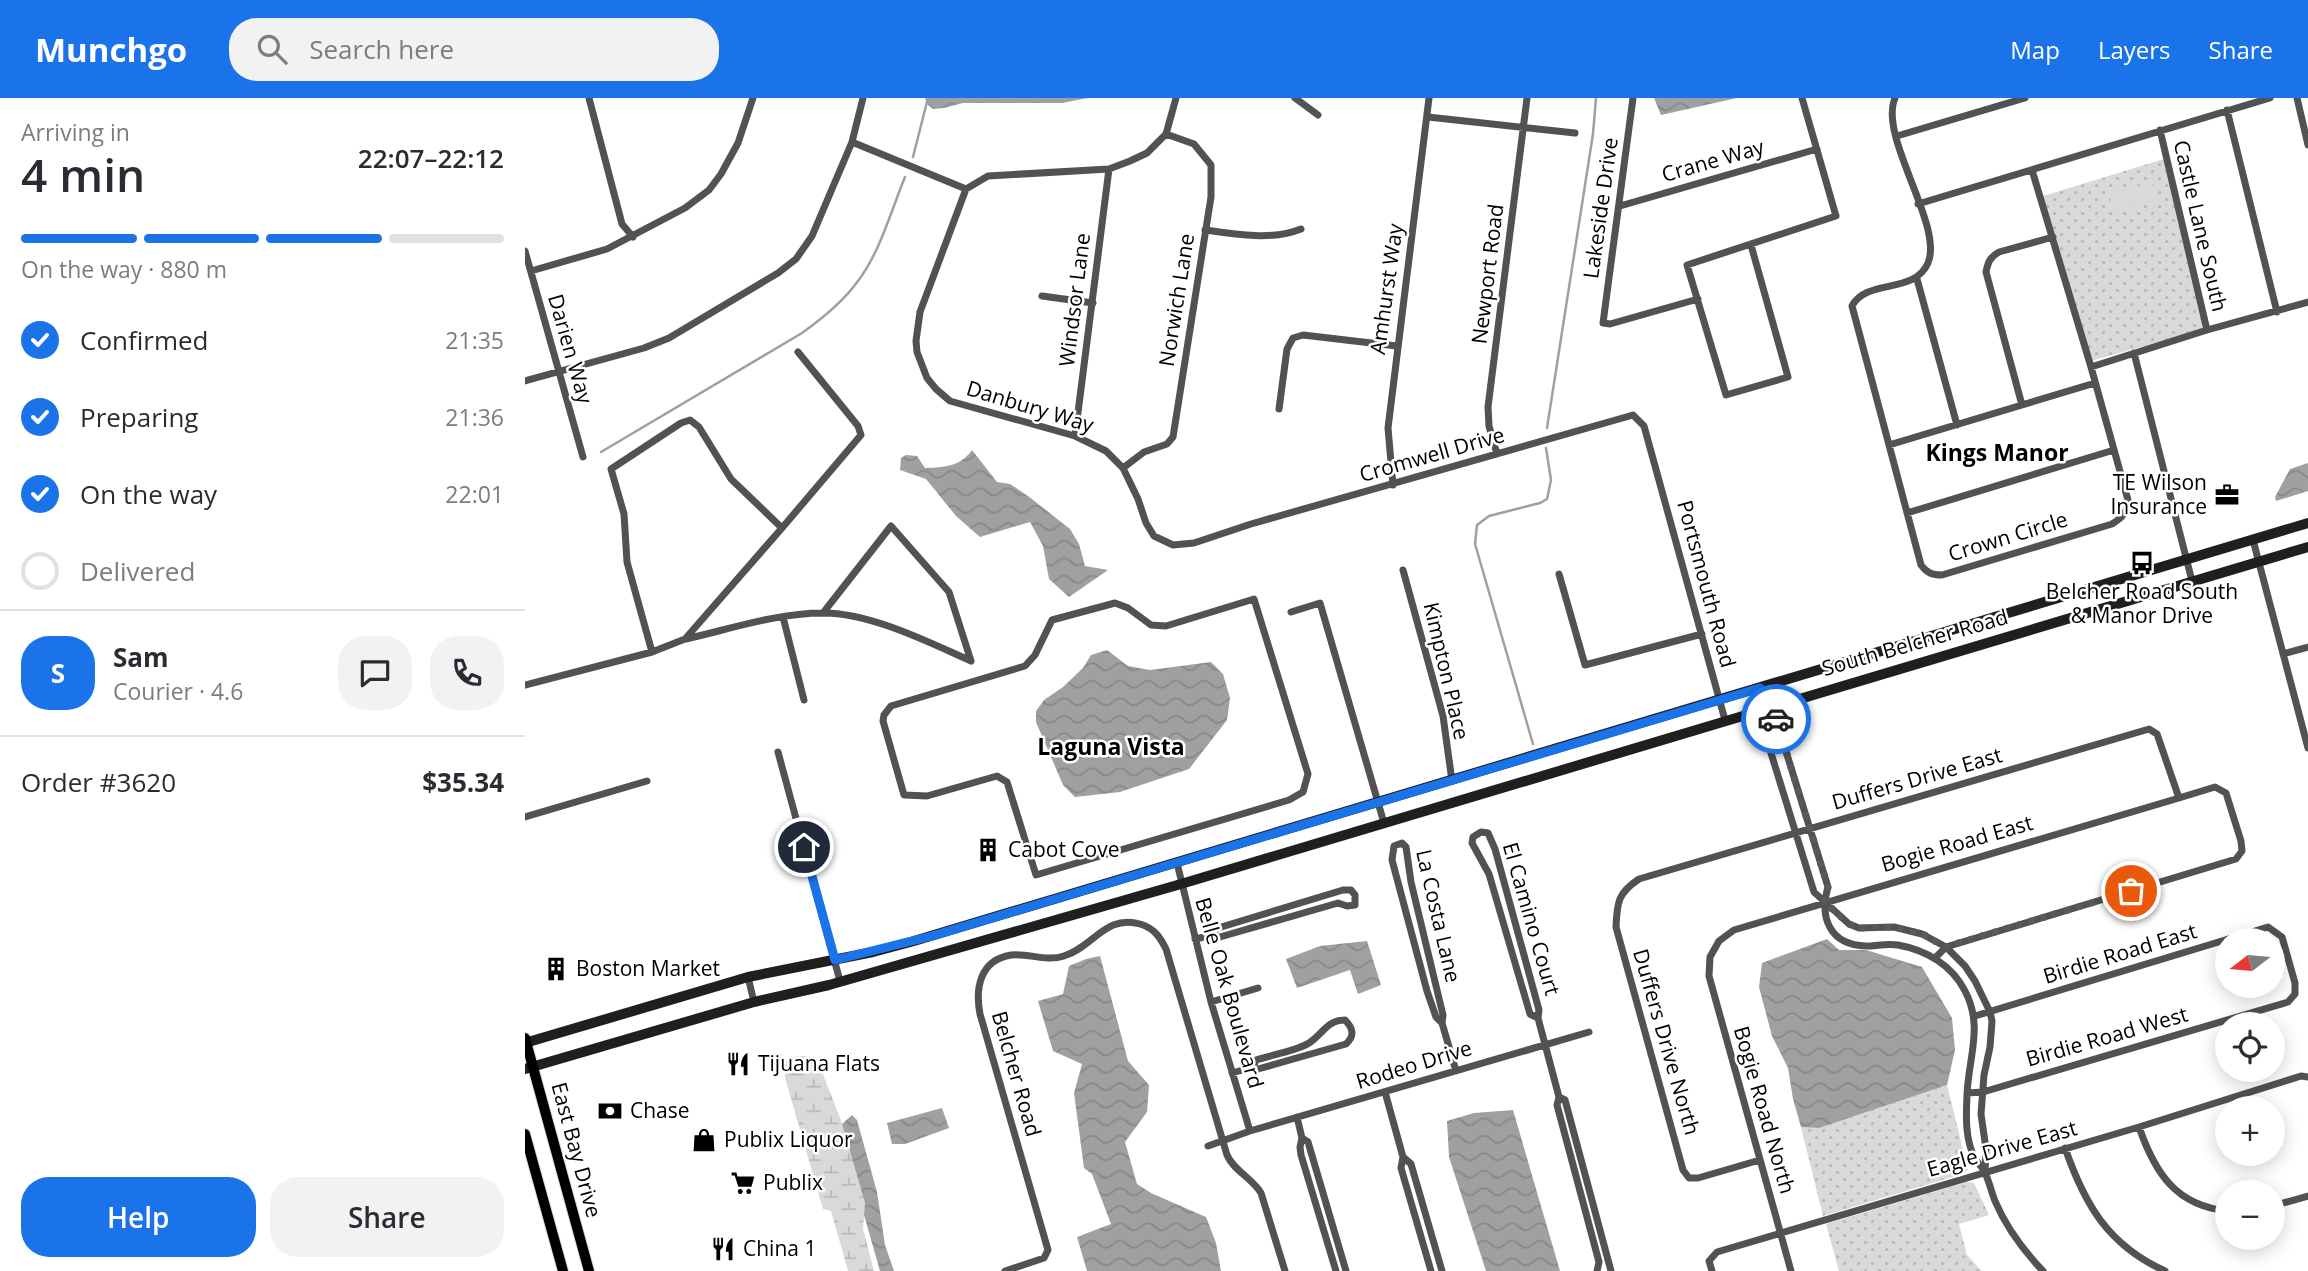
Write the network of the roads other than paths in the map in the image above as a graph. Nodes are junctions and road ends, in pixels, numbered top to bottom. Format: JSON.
{"nodes":[{"id":1,"x":589,"y":98,"type":"edge"},
{"id":2,"x":753,"y":98,"type":"edge"},
{"id":3,"x":863,"y":98,"type":"edge"},
{"id":4,"x":1175,"y":98,"type":"edge"},
{"id":5,"x":1295,"y":98,"type":"edge"},
{"id":6,"x":1429,"y":98,"type":"edge"},
{"id":7,"x":1527,"y":98,"type":"edge"},
{"id":8,"x":1633,"y":98,"type":"edge"},
{"id":9,"x":1802,"y":98,"type":"edge"},
{"id":10,"x":1895,"y":98,"type":"edge"},
{"id":11,"x":2025,"y":98,"type":"edge"},
{"id":12,"x":2270,"y":98,"type":"edge"},
{"id":13,"x":2297,"y":98,"type":"edge"},
{"id":14,"x":2227,"y":110,"type":"junction"},
{"id":15,"x":1318,"y":115,"type":"dead end"},
{"id":16,"x":1428,"y":117,"type":"junction"},
{"id":17,"x":1524,"y":128,"type":"junction"},
{"id":18,"x":2159,"y":130,"type":"junction"},
{"id":19,"x":1575,"y":133,"type":"dead end"},
{"id":20,"x":1166,"y":134,"type":"junction"},
{"id":21,"x":1897,"y":136,"type":"junction"},
{"id":22,"x":852,"y":142,"type":"junction"},
{"id":23,"x":2308,"y":145,"type":"edge"},
{"id":24,"x":1817,"y":149,"type":"junction"},
{"id":25,"x":1109,"y":169,"type":"junction"},
{"id":26,"x":2032,"y":170,"type":"junction"},
{"id":27,"x":966,"y":189,"type":"junction"},
{"id":28,"x":1919,"y":204,"type":"junction"},
{"id":29,"x":1620,"y":206,"type":"junction"},
{"id":30,"x":1301,"y":229,"type":"dead end"},
{"id":31,"x":1205,"y":230,"type":"junction"},
{"id":32,"x":633,"y":237,"type":"junction"},
{"id":33,"x":2053,"y":237,"type":"junction"},
{"id":34,"x":1751,"y":245,"type":"junction"},
{"id":35,"x":525,"y":251,"type":"edge"},
{"id":36,"x":531,"y":271,"type":"junction"},
{"id":37,"x":1917,"y":279,"type":"junction"},
{"id":38,"x":1042,"y":296,"type":"dead end"},
{"id":39,"x":1698,"y":299,"type":"junction"},
{"id":40,"x":2308,"y":302,"type":"edge"},
{"id":41,"x":1093,"y":303,"type":"junction"},
{"id":42,"x":2277,"y":312,"type":"junction"},
{"id":43,"x":2207,"y":330,"type":"junction"},
{"id":44,"x":1397,"y":346,"type":"junction"},
{"id":45,"x":798,"y":352,"type":"dead end"},
{"id":46,"x":2134,"y":353,"type":"junction"},
{"id":47,"x":2091,"y":367,"type":"junction"},
{"id":48,"x":558,"y":372,"type":"junction"},
{"id":49,"x":525,"y":381,"type":"edge"},
{"id":50,"x":2095,"y":383,"type":"junction"},
{"id":51,"x":2022,"y":405,"type":"junction"},
{"id":52,"x":1279,"y":409,"type":"dead end"},
{"id":53,"x":1957,"y":425,"type":"junction"},
{"id":54,"x":1075,"y":436,"type":"junction"},
{"id":55,"x":1889,"y":445,"type":"junction"},
{"id":56,"x":2114,"y":450,"type":"junction"},
{"id":57,"x":1497,"y":454,"type":"junction"},
{"id":58,"x":583,"y":457,"type":"dead end"},
{"id":59,"x":1653,"y":458,"type":"joint"},
{"id":60,"x":1123,"y":468,"type":"junction"},
{"id":61,"x":1393,"y":485,"type":"junction"},
{"id":62,"x":1907,"y":513,"type":"junction"},
{"id":63,"x":2308,"y":523,"type":"edge"},
{"id":64,"x":782,"y":528,"type":"junction"},
{"id":65,"x":2253,"y":540,"type":"junction"},
{"id":66,"x":1194,"y":544,"type":"joint"},
{"id":67,"x":2308,"y":547,"type":"edge"},
{"id":68,"x":2187,"y":560,"type":"junction"},
{"id":69,"x":2259,"y":562,"type":"junction"},
{"id":70,"x":1403,"y":570,"type":"dead end"},
{"id":71,"x":1559,"y":574,"type":"dead end"},
{"id":72,"x":2192,"y":581,"type":"junction"},
{"id":73,"x":1291,"y":612,"type":"dead end"},
{"id":74,"x":823,"y":613,"type":"junction"},
{"id":75,"x":783,"y":617,"type":"junction"},
{"id":76,"x":1702,"y":634,"type":"junction"},
{"id":77,"x":685,"y":639,"type":"junction"},
{"id":78,"x":2308,"y":647,"type":"edge"},
{"id":79,"x":652,"y":652,"type":"junction"},
{"id":80,"x":2283,"y":654,"type":"junction"},
{"id":81,"x":525,"y":685,"type":"edge"},
{"id":82,"x":1760,"y":688,"type":"junction"},
{"id":83,"x":804,"y":700,"type":"dead end"},
{"id":84,"x":1719,"y":700,"type":"junction"},
{"id":85,"x":1766,"y":709,"type":"junction"},
{"id":86,"x":1725,"y":720,"type":"junction"},
{"id":87,"x":2308,"y":748,"type":"edge"},
{"id":88,"x":778,"y":751,"type":"dead end"},
{"id":89,"x":1787,"y":754,"type":"junction"},
{"id":90,"x":1773,"y":758,"type":"junction"},
{"id":91,"x":647,"y":781,"type":"dead end"},
{"id":92,"x":1452,"y":781,"type":"junction"},
{"id":93,"x":2179,"y":798,"type":"junction"},
{"id":94,"x":1378,"y":803,"type":"junction"},
{"id":95,"x":525,"y":817,"type":"edge"},
{"id":96,"x":1384,"y":823,"type":"junction"},
{"id":97,"x":1811,"y":828,"type":"junction"},
{"id":98,"x":1796,"y":832,"type":"junction"},
{"id":99,"x":1170,"y":836,"type":"joint"},
{"id":100,"x":1177,"y":863,"type":"junction"},
{"id":101,"x":1181,"y":884,"type":"junction"},
{"id":102,"x":1824,"y":902,"type":"junction"},
{"id":103,"x":1616,"y":905,"type":"joint"},
{"id":104,"x":1209,"y":936,"type":"junction"},
{"id":105,"x":1195,"y":939,"type":"junction"},
{"id":106,"x":1945,"y":947,"type":"junction"},
{"id":107,"x":1710,"y":957,"type":"joint"},
{"id":108,"x":1935,"y":958,"type":"junction"},
{"id":109,"x":835,"y":960,"type":"junction"},
{"id":110,"x":748,"y":977,"type":"junction"},
{"id":111,"x":840,"y":981,"type":"junction"},
{"id":112,"x":1258,"y":988,"type":"dead end"},
{"id":113,"x":2295,"y":994,"type":"joint"},
{"id":114,"x":754,"y":1002,"type":"junction"},
{"id":115,"x":1211,"y":1002,"type":"junction"},
{"id":116,"x":1990,"y":1012,"type":"junction"},
{"id":117,"x":1975,"y":1016,"type":"junction"},
{"id":118,"x":1538,"y":1018,"type":"junction"},
{"id":119,"x":1442,"y":1023,"type":"junction"},
{"id":120,"x":1589,"y":1032,"type":"dead end"},
{"id":121,"x":525,"y":1041,"type":"edge"},
{"id":122,"x":1546,"y":1044,"type":"junction"},
{"id":123,"x":1253,"y":1067,"type":"junction"},
{"id":124,"x":529,"y":1068,"type":"edge"},
{"id":125,"x":1456,"y":1071,"type":"junction"},
{"id":126,"x":1232,"y":1073,"type":"junction"},
{"id":127,"x":2308,"y":1077,"type":"edge"},
{"id":128,"x":1385,"y":1092,"type":"junction"},
{"id":129,"x":1983,"y":1092,"type":"junction"},
{"id":130,"x":1967,"y":1093,"type":"junction"},
{"id":131,"x":1559,"y":1097,"type":"junction"},
{"id":132,"x":1297,"y":1117,"type":"junction"},
{"id":133,"x":2139,"y":1127,"type":"junction"},
{"id":134,"x":1249,"y":1131,"type":"junction"},
{"id":135,"x":525,"y":1134,"type":"edge"},
{"id":136,"x":1302,"y":1138,"type":"junction"},
{"id":137,"x":1223,"y":1140,"type":"junction"},
{"id":138,"x":1208,"y":1146,"type":"dead end"},
{"id":139,"x":2065,"y":1148,"type":"junction"},
{"id":140,"x":1403,"y":1157,"type":"junction"},
{"id":141,"x":1760,"y":1160,"type":"junction"},
{"id":142,"x":1985,"y":1171,"type":"junction"},
{"id":143,"x":2308,"y":1196,"type":"edge"},
{"id":144,"x":2285,"y":1203,"type":"edge"},
{"id":145,"x":2215,"y":1210,"type":"edge"},
{"id":146,"x":1781,"y":1233,"type":"junction"},
{"id":147,"x":563,"y":1271,"type":"edge"},
{"id":148,"x":589,"y":1271,"type":"edge"},
{"id":149,"x":1005,"y":1271,"type":"edge"},
{"id":150,"x":1285,"y":1271,"type":"edge"},
{"id":151,"x":1336,"y":1271,"type":"edge"},
{"id":152,"x":1346,"y":1271,"type":"edge"},
{"id":153,"x":1431,"y":1271,"type":"edge"},
{"id":154,"x":1442,"y":1271,"type":"edge"},
{"id":155,"x":1597,"y":1271,"type":"edge"},
{"id":156,"x":1611,"y":1271,"type":"edge"},
{"id":157,"x":1712,"y":1271,"type":"edge"},
{"id":158,"x":1791,"y":1271,"type":"edge"},
{"id":159,"x":2043,"y":1271,"type":"edge"},
{"id":160,"x":2165,"y":1271,"type":"edge"}],
"edges":[{"from":1,"to":32,"type":"street"},
{"from":2,"to":32,"type":"street"},
{"from":3,"to":22,"type":"street"},
{"from":4,"to":20,"type":"street"},
{"from":5,"to":15,"type":"street"},
{"from":6,"to":16,"type":"street","name":"Amhurst Way"},
{"from":7,"to":17,"type":"street","name":"Newport Road"},
{"from":8,"to":29,"type":"street","name":"Lakeside Drive"},
{"from":9,"to":24,"type":"street"},
{"from":10,"to":21,"type":"street"},
{"from":11,"to":21,"type":"street"},
{"from":12,"to":14,"type":"street"},
{"from":13,"to":23,"type":"street"},
{"from":14,"to":18,"type":"street"},
{"from":14,"to":42,"type":"street"},
{"from":16,"to":17,"type":"street"},
{"from":16,"to":44,"type":"street","name":"Amhurst Way"},
{"from":17,"to":19,"type":"street"},
{"from":17,"to":57,"type":"street","name":"Newport Road"},
{"from":18,"to":26,"type":"street"},
{"from":18,"to":43,"type":"street","name":"Castle Lane South"},
{"from":20,"to":25,"type":"street"},
{"from":20,"to":31,"type":"street","name":"Norwich Lane"},
{"from":21,"to":28,"type":"street"},
{"from":22,"to":27,"type":"street"},
{"from":22,"to":48,"type":"street"},
{"from":24,"to":29,"type":"street","name":"Crane Way"},
{"from":24,"to":34,"type":"street"},
{"from":25,"to":27,"type":"street"},
{"from":25,"to":41,"type":"street","name":"Windsor Lane"},
{"from":26,"to":28,"type":"street"},
{"from":26,"to":33,"type":"street","name":"Crown Circle"},
{"from":27,"to":54,"type":"street","name":"Danbury Way"},
{"from":28,"to":37,"type":"street"},
{"from":29,"to":39,"type":"street","name":"Lakeside Drive"},
{"from":30,"to":31,"type":"street"},
{"from":31,"to":60,"type":"street","name":"Norwich Lane"},
{"from":32,"to":36,"type":"street"},
{"from":33,"to":47,"type":"street","name":"Crown Circle"},
{"from":33,"to":51,"type":"street"},
{"from":34,"to":39,"type":"street"},
{"from":34,"to":39,"type":"street"},
{"from":35,"to":36,"type":"street","name":"Darien Way"},
{"from":36,"to":48,"type":"street","name":"Darien Way"},
{"from":37,"to":53,"type":"street"},
{"from":37,"to":55,"type":"street","name":"Crown Circle"},
{"from":38,"to":41,"type":"street"},
{"from":40,"to":42,"type":"street"},
{"from":41,"to":54,"type":"street","name":"Windsor Lane"},
{"from":42,"to":43,"type":"street"},
{"from":43,"to":46,"type":"street"},
{"from":44,"to":52,"type":"street"},
{"from":44,"to":61,"type":"street","name":"Amhurst Way"},
{"from":45,"to":64,"type":"street"},
{"from":46,"to":47,"type":"street"},
{"from":46,"to":68,"type":"street"},
{"from":47,"to":50,"type":"street","name":"Crown Circle"},
{"from":48,"to":49,"type":"street"},
{"from":48,"to":58,"type":"street","name":"Darien Way"},
{"from":50,"to":51,"type":"street"},
{"from":50,"to":56,"type":"street","name":"Crown Circle"},
{"from":51,"to":53,"type":"street"},
{"from":53,"to":55,"type":"street"},
{"from":54,"to":60,"type":"street","name":"Danbury Way"},
{"from":55,"to":62,"type":"street","name":"Crown Circle"},
{"from":56,"to":62,"type":"street"},
{"from":56,"to":62,"type":"street","name":"Crown Circle"},
{"from":57,"to":59,"type":"street","name":"Cromwell Drive"},
{"from":57,"to":61,"type":"street","name":"Cromwell Drive"},
{"from":59,"to":76,"type":"street","name":"Portsmouth Road"},
{"from":60,"to":66,"type":"street","name":"Danbury Way"},
{"from":61,"to":66,"type":"street","name":"Cromwell Drive"},
{"from":63,"to":65,"type":"main road","name":"South Belcher Road"},
{"from":64,"to":77,"type":"street"},
{"from":64,"to":79,"type":"street"},
{"from":65,"to":68,"type":"main road","name":"South Belcher Road"},
{"from":65,"to":69,"type":"street"},
{"from":67,"to":69,"type":"main road","name":"South Belcher Road"},
{"from":68,"to":72,"type":"street"},
{"from":68,"to":82,"type":"main road","name":"South Belcher Road"},
{"from":69,"to":72,"type":"main road","name":"South Belcher Road"},
{"from":69,"to":80,"type":"street"},
{"from":70,"to":92,"type":"street","name":"Kimpton Place"},
{"from":71,"to":76,"type":"street"},
{"from":72,"to":85,"type":"main road","name":"South Belcher Road"},
{"from":73,"to":94,"type":"street"},
{"from":74,"to":74,"type":"street"},
{"from":74,"to":75,"type":"street"},
{"from":75,"to":77,"type":"street"},
{"from":75,"to":83,"type":"street"},
{"from":76,"to":84,"type":"street","name":"Portsmouth Road"},
{"from":77,"to":79,"type":"street"},
{"from":78,"to":80,"type":"street"},
{"from":79,"to":81,"type":"street"},
{"from":80,"to":87,"type":"street"},
{"from":82,"to":84,"type":"main road","name":"South Belcher Road"},
{"from":82,"to":85,"type":"street"},
{"from":84,"to":86,"type":"street","name":"Portsmouth Road"},
{"from":84,"to":92,"type":"main road","name":"South Belcher Road"},
{"from":85,"to":86,"type":"main road","name":"South Belcher Road"},
{"from":85,"to":89,"type":"street"},
{"from":85,"to":90,"type":"street"},
{"from":86,"to":96,"type":"main road","name":"South Belcher Road"},
{"from":88,"to":109,"type":"street"},
{"from":89,"to":90,"type":"street"},
{"from":89,"to":97,"type":"street"},
{"from":90,"to":98,"type":"street"},
{"from":91,"to":95,"type":"street"},
{"from":92,"to":94,"type":"main road","name":"South Belcher Road"},
{"from":93,"to":97,"type":"street","name":"Duffers Drive East"},
{"from":93,"to":102,"type":"street","name":"Bogie Road East"},
{"from":93,"to":106,"type":"street","name":"Bogie Road East"},
{"from":94,"to":96,"type":"street"},
{"from":94,"to":100,"type":"main road","name":"South Belcher Road"},
{"from":96,"to":101,"type":"main road","name":"South Belcher Road"},
{"from":97,"to":98,"type":"street","name":"Duffers Drive East"},
{"from":97,"to":102,"type":"street"},
{"from":98,"to":102,"type":"street"},
{"from":98,"to":103,"type":"street","name":"Duffers Drive East"},
{"from":99,"to":99,"type":"street"},
{"from":100,"to":101,"type":"street","name":"Belle Oak Boulevard"},
{"from":100,"to":109,"type":"main road","name":"South Belcher Road"},
{"from":101,"to":105,"type":"street","name":"Belle Oak Boulevard"},
{"from":101,"to":111,"type":"main road","name":"South Belcher Road"},
{"from":102,"to":106,"type":"street"},
{"from":102,"to":107,"type":"street","name":"Bogie Road East"},
{"from":102,"to":108,"type":"street"},
{"from":103,"to":141,"type":"street","name":"Duffers Drive North"},
{"from":104,"to":104,"type":"street"},
{"from":104,"to":105,"type":"street"},
{"from":105,"to":115,"type":"street","name":"Belle Oak Boulevard"},
{"from":106,"to":108,"type":"street"},
{"from":106,"to":116,"type":"street"},
{"from":107,"to":141,"type":"street","name":"Bogie Road North"},
{"from":108,"to":117,"type":"street"},
{"from":109,"to":110,"type":"main road","name":"South Belcher Road"},
{"from":109,"to":111,"type":"street"},
{"from":110,"to":114,"type":"street"},
{"from":110,"to":121,"type":"main road","name":"South Belcher Road"},
{"from":111,"to":114,"type":"main road","name":"South Belcher Road"},
{"from":112,"to":115,"type":"street"},
{"from":113,"to":116,"type":"street","name":"Birdie Road East"},
{"from":113,"to":129,"type":"street","name":"Birdie Road West"},
{"from":114,"to":124,"type":"main road","name":"South Belcher Road"},
{"from":115,"to":126,"type":"street","name":"Belle Oak Boulevard"},
{"from":116,"to":117,"type":"street","name":"Birdie Road East"},
{"from":116,"to":129,"type":"street"},
{"from":117,"to":130,"type":"street"},
{"from":118,"to":118,"type":"street","name":"El Camino Court"},
{"from":118,"to":122,"type":"street","name":"El Camino Court"},
{"from":119,"to":119,"type":"street","name":"La Costa Lane"},
{"from":119,"to":125,"type":"street","name":"La Costa Lane"},
{"from":120,"to":122,"type":"street","name":"Rodeo Drive"},
{"from":121,"to":124,"type":"main road","name":"East Bay Drive"},
{"from":122,"to":125,"type":"street","name":"Rodeo Drive"},
{"from":122,"to":131,"type":"street","name":"El Camino Court"},
{"from":123,"to":123,"type":"street"},
{"from":123,"to":126,"type":"street"},
{"from":124,"to":148,"type":"main road","name":"East Bay Drive"},
{"from":125,"to":128,"type":"street","name":"Rodeo Drive"},
{"from":126,"to":134,"type":"street","name":"Belle Oak Boulevard"},
{"from":127,"to":133,"type":"street","name":"Eagle Drive East"},
{"from":128,"to":132,"type":"street","name":"Rodeo Drive"},
{"from":128,"to":140,"type":"street"},
{"from":129,"to":130,"type":"street","name":"Birdie Road West"},
{"from":129,"to":142,"type":"street"},
{"from":130,"to":142,"type":"street"},
{"from":131,"to":155,"type":"street","name":"El Camino Court"},
{"from":131,"to":156,"type":"street","name":"El Camino Court"},
{"from":132,"to":134,"type":"street","name":"Rodeo Drive"},
{"from":132,"to":136,"type":"street"},
{"from":133,"to":139,"type":"street","name":"Eagle Drive East"},
{"from":133,"to":145,"type":"street"},
{"from":134,"to":137,"type":"street"},
{"from":135,"to":147,"type":"main road"},
{"from":136,"to":151,"type":"street"},
{"from":136,"to":152,"type":"street"},
{"from":137,"to":138,"type":"street"},
{"from":137,"to":149,"type":"street","name":"Belcher Road"},
{"from":137,"to":150,"type":"street","name":"Belcher Road"},
{"from":139,"to":142,"type":"street","name":"Eagle Drive East"},
{"from":139,"to":160,"type":"street"},
{"from":140,"to":153,"type":"street"},
{"from":140,"to":154,"type":"street"},
{"from":141,"to":146,"type":"street","name":"Bogie Road North"},
{"from":142,"to":146,"type":"street","name":"Eagle Drive East"},
{"from":142,"to":159,"type":"street"},
{"from":143,"to":144,"type":"street"},
{"from":146,"to":157,"type":"street","name":"Eagle Drive East"},
{"from":146,"to":158,"type":"street","name":"Bogie Road North"}]}
